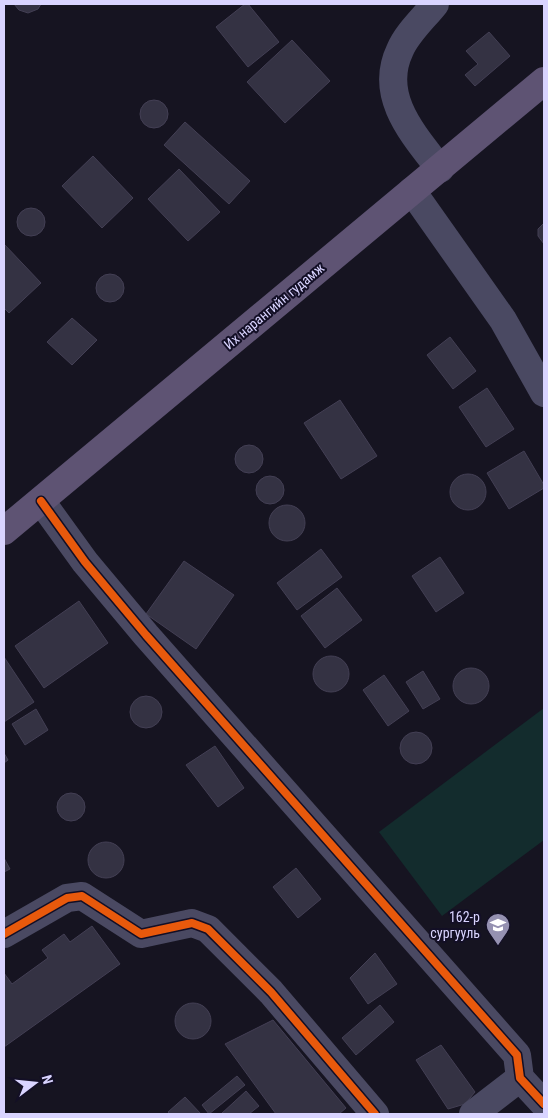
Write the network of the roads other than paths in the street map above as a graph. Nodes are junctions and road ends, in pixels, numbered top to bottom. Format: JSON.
{"nodes":[{"id":1,"x":435,"y":4,"type":"edge"},
{"id":2,"x":544,"y":81,"type":"edge"},
{"id":3,"x":440,"y":169,"type":"junction"},
{"id":4,"x":412,"y":192,"type":"junction"},
{"id":5,"x":544,"y":393,"type":"edge"},
{"id":6,"x":41,"y":501,"type":"junction"},
{"id":7,"x":4,"y":532,"type":"edge"},
{"id":8,"x":4,"y":934,"type":"edge"},
{"id":9,"x":520,"y":1078,"type":"junction"},
{"id":10,"x":544,"y":1104,"type":"edge"},
{"id":11,"x":375,"y":1114,"type":"edge"},
{"id":12,"x":473,"y":1114,"type":"edge"}],
"edges":[{"from":1,"to":3,"type":"street"},
{"from":2,"to":3,"type":"main road","name":"Их нарангийн гудамж"},
{"from":3,"to":4,"type":"main road","name":"Их нарангийн гудамж"},
{"from":4,"to":5,"type":"street"},
{"from":4,"to":6,"type":"main road","name":"Их нарангийн гудамж"},
{"from":6,"to":7,"type":"main road","name":"Их нарангийн гудамж"},
{"from":6,"to":9,"type":"street"},
{"from":8,"to":11,"type":"street"},
{"from":9,"to":10,"type":"street"},
{"from":9,"to":12,"type":"street"}]}
